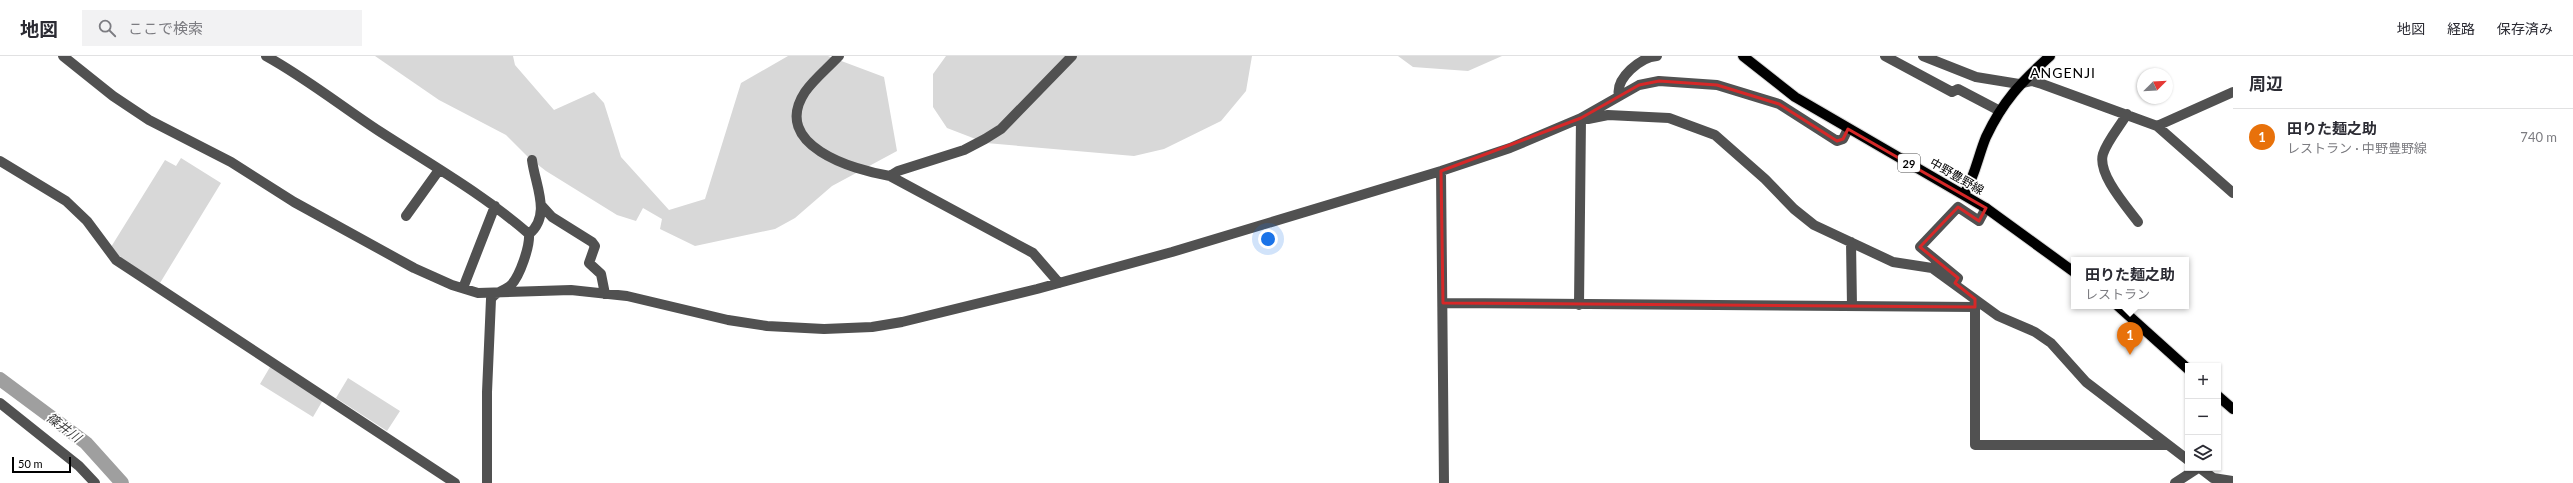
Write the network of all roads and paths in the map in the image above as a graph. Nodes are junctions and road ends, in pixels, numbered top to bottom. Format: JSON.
{"nodes":[{"id":1,"x":63,"y":56,"type":"edge"},
{"id":2,"x":266,"y":56,"type":"edge"},
{"id":3,"x":839,"y":56,"type":"edge"},
{"id":4,"x":1072,"y":56,"type":"edge"},
{"id":5,"x":1657,"y":56,"type":"edge"},
{"id":6,"x":1743,"y":56,"type":"edge"},
{"id":7,"x":1885,"y":56,"type":"edge"},
{"id":8,"x":1923,"y":56,"type":"edge"},
{"id":9,"x":2050,"y":56,"type":"edge"},
{"id":10,"x":2019,"y":84,"type":"junction"},
{"id":11,"x":2233,"y":92,"type":"edge"},
{"id":12,"x":1619,"y":96,"type":"junction"},
{"id":13,"x":2000,"y":111,"type":"junction"},
{"id":14,"x":2127,"y":114,"type":"junction"},
{"id":15,"x":1581,"y":118,"type":"junction"},
{"id":16,"x":2157,"y":126,"type":"junction"},
{"id":17,"x":1848,"y":129,"type":"junction"},
{"id":18,"x":532,"y":160,"type":"dead end"},
{"id":19,"x":0,"y":161,"type":"edge"},
{"id":20,"x":439,"y":170,"type":"junction"},
{"id":21,"x":1441,"y":171,"type":"junction"},
{"id":22,"x":890,"y":176,"type":"junction"},
{"id":23,"x":2233,"y":193,"type":"edge"},
{"id":24,"x":1964,"y":194,"type":"junction"},
{"id":25,"x":495,"y":206,"type":"junction"},
{"id":26,"x":542,"y":206,"type":"junction"},
{"id":27,"x":1986,"y":208,"type":"junction"},
{"id":28,"x":406,"y":216,"type":"dead end"},
{"id":29,"x":2138,"y":222,"type":"dead end"},
{"id":30,"x":529,"y":234,"type":"junction"},
{"id":31,"x":1851,"y":242,"type":"junction"},
{"id":32,"x":2071,"y":270,"type":"edge"},
{"id":33,"x":1059,"y":282,"type":"junction"},
{"id":34,"x":1955,"y":283,"type":"junction"},
{"id":35,"x":463,"y":288,"type":"junction"},
{"id":36,"x":495,"y":294,"type":"junction"},
{"id":37,"x":605,"y":294,"type":"junction"},
{"id":38,"x":1443,"y":303,"type":"junction"},
{"id":39,"x":1975,"y":303,"type":"junction"},
{"id":40,"x":1579,"y":305,"type":"junction"},
{"id":41,"x":1852,"y":306,"type":"junction"},
{"id":42,"x":2121,"y":309,"type":"edge"},
{"id":43,"x":2185,"y":366,"type":"edge"},
{"id":44,"x":2221,"y":399,"type":"edge"},
{"id":45,"x":0,"y":403,"type":"edge"},
{"id":46,"x":2233,"y":409,"type":"edge"},
{"id":47,"x":2167,"y":445,"type":"junction"},
{"id":48,"x":2185,"y":458,"type":"edge"},
{"id":49,"x":2194,"y":471,"type":"edge"},
{"id":50,"x":2203,"y":471,"type":"edge"},
{"id":51,"x":2233,"y":481,"type":"edge"},
{"id":52,"x":95,"y":483,"type":"edge"},
{"id":53,"x":455,"y":483,"type":"edge"},
{"id":54,"x":487,"y":483,"type":"edge"},
{"id":55,"x":1444,"y":483,"type":"edge"},
{"id":56,"x":2175,"y":483,"type":"edge"}],
"edges":[{"from":1,"to":35,"type":"street"},
{"from":2,"to":20,"type":"street"},
{"from":3,"to":22,"type":"street"},
{"from":4,"to":22,"type":"street"},
{"from":5,"to":12,"type":"street"},
{"from":6,"to":17,"type":"main road","name":"中野豊野線","number":"29"},
{"from":7,"to":13,"type":"street"},
{"from":8,"to":10,"type":"street"},
{"from":9,"to":10,"type":"main road"},
{"from":10,"to":13,"type":"main road"},
{"from":10,"to":14,"type":"street"},
{"from":11,"to":16,"type":"street"},
{"from":12,"to":15,"type":"street"},
{"from":12,"to":17,"type":"street"},
{"from":13,"to":24,"type":"main road"},
{"from":14,"to":16,"type":"street"},
{"from":14,"to":29,"type":"street"},
{"from":15,"to":21,"type":"street"},
{"from":15,"to":31,"type":"street"},
{"from":15,"to":40,"type":"street"},
{"from":16,"to":23,"type":"street"},
{"from":17,"to":24,"type":"main road","name":"中野豊野線","number":"29"},
{"from":18,"to":26,"type":"street"},
{"from":19,"to":53,"type":"street"},
{"from":20,"to":25,"type":"street"},
{"from":20,"to":28,"type":"street"},
{"from":21,"to":33,"type":"street"},
{"from":21,"to":38,"type":"street"},
{"from":22,"to":33,"type":"street"},
{"from":24,"to":27,"type":"main road","name":"中野豊野線","number":"29"},
{"from":25,"to":30,"type":"street"},
{"from":25,"to":35,"type":"street"},
{"from":26,"to":30,"type":"street"},
{"from":26,"to":37,"type":"street"},
{"from":27,"to":32,"type":"main road","name":"中野豊野線","number":"29"},
{"from":27,"to":34,"type":"street"},
{"from":30,"to":36,"type":"street"},
{"from":31,"to":34,"type":"street"},
{"from":31,"to":41,"type":"street"},
{"from":33,"to":37,"type":"street"},
{"from":34,"to":39,"type":"street"},
{"from":35,"to":36,"type":"street"},
{"from":36,"to":37,"type":"street"},
{"from":36,"to":54,"type":"street"},
{"from":38,"to":40,"type":"street"},
{"from":38,"to":55,"type":"street"},
{"from":39,"to":41,"type":"street"},
{"from":39,"to":47,"type":"street"},
{"from":39,"to":47,"type":"street"},
{"from":40,"to":41,"type":"street"},
{"from":42,"to":43,"type":"main road"},
{"from":44,"to":46,"type":"main road"},
{"from":45,"to":52,"type":"street"},
{"from":47,"to":48,"type":"street"},
{"from":49,"to":56,"type":"street"},
{"from":50,"to":51,"type":"street"}]}
